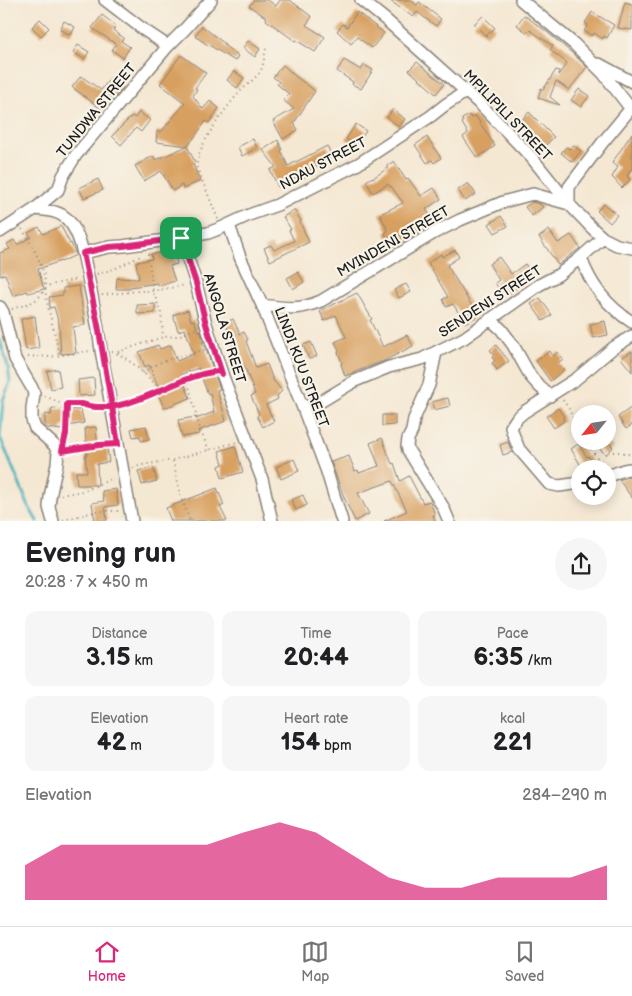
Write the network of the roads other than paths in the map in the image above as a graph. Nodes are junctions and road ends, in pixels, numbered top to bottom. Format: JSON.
{"nodes":[{"id":1,"x":105,"y":0,"type":"edge"},
{"id":2,"x":211,"y":0,"type":"edge"},
{"id":3,"x":361,"y":0,"type":"edge"},
{"id":4,"x":521,"y":0,"type":"edge"},
{"id":5,"x":168,"y":46,"type":"junction"},
{"id":6,"x":589,"y":60,"type":"junction"},
{"id":7,"x":632,"y":82,"type":"edge"},
{"id":8,"x":467,"y":91,"type":"junction"},
{"id":9,"x":632,"y":108,"type":"edge"},
{"id":10,"x":569,"y":204,"type":"junction"},
{"id":11,"x":35,"y":209,"type":"junction"},
{"id":12,"x":225,"y":227,"type":"junction"},
{"id":13,"x":0,"y":232,"type":"edge"},
{"id":14,"x":181,"y":238,"type":"junction"},
{"id":15,"x":603,"y":238,"type":"junction"},
{"id":16,"x":632,"y":248,"type":"edge"},
{"id":17,"x":83,"y":253,"type":"junction"},
{"id":18,"x":581,"y":258,"type":"junction"},
{"id":19,"x":262,"y":305,"type":"junction"},
{"id":20,"x":1,"y":310,"type":"edge"},
{"id":21,"x":490,"y":319,"type":"junction"},
{"id":22,"x":632,"y":322,"type":"edge"},
{"id":23,"x":632,"y":336,"type":"edge"},
{"id":24,"x":436,"y":352,"type":"junction"},
{"id":25,"x":551,"y":395,"type":"junction"},
{"id":26,"x":303,"y":408,"type":"junction"},
{"id":27,"x":571,"y":484,"type":"edge"},
{"id":28,"x":131,"y":518,"type":"edge"},
{"id":29,"x":53,"y":521,"type":"edge"},
{"id":30,"x":272,"y":521,"type":"edge"},
{"id":31,"x":342,"y":521,"type":"edge"},
{"id":32,"x":449,"y":521,"type":"edge"}],
"edges":[{"from":1,"to":5,"type":"street"},
{"from":2,"to":5,"type":"street","name":"TUNDWA STREET"},
{"from":3,"to":8,"type":"street","name":"MPILIPILI STREET"},
{"from":4,"to":6,"type":"street"},
{"from":5,"to":11,"type":"street","name":"TUNDWA STREET"},
{"from":6,"to":7,"type":"street"},
{"from":6,"to":9,"type":"street"},
{"from":8,"to":10,"type":"street","name":"MPILIPILI STREET"},
{"from":8,"to":12,"type":"street","name":"NDAU STREET"},
{"from":9,"to":10,"type":"street"},
{"from":10,"to":15,"type":"street","name":"MPILIPILI STREET"},
{"from":10,"to":19,"type":"street","name":"MVINDENI STREET"},
{"from":11,"to":13,"type":"street","name":"TUNDWA STREET"},
{"from":11,"to":17,"type":"street"},
{"from":12,"to":14,"type":"street","name":"NDAU STREET"},
{"from":12,"to":19,"type":"street","name":"LINDI KUU STREET"},
{"from":14,"to":17,"type":"street"},
{"from":14,"to":30,"type":"street","name":"ANGOLA STREET"},
{"from":15,"to":16,"type":"street","name":"MPILIPILI STREET"},
{"from":15,"to":18,"type":"street","name":"SENDENI STREET"},
{"from":17,"to":28,"type":"street"},
{"from":18,"to":21,"type":"street","name":"SENDENI STREET"},
{"from":18,"to":22,"type":"street"},
{"from":19,"to":26,"type":"street","name":"LINDI KUU STREET"},
{"from":20,"to":29,"type":"street"},
{"from":21,"to":24,"type":"street","name":"SENDENI STREET"},
{"from":21,"to":25,"type":"street"},
{"from":23,"to":25,"type":"street"},
{"from":24,"to":26,"type":"street","name":"SENDENI STREET"},
{"from":24,"to":32,"type":"street"},
{"from":25,"to":27,"type":"street"},
{"from":26,"to":31,"type":"street","name":"LINDI KUU STREET"}]}
